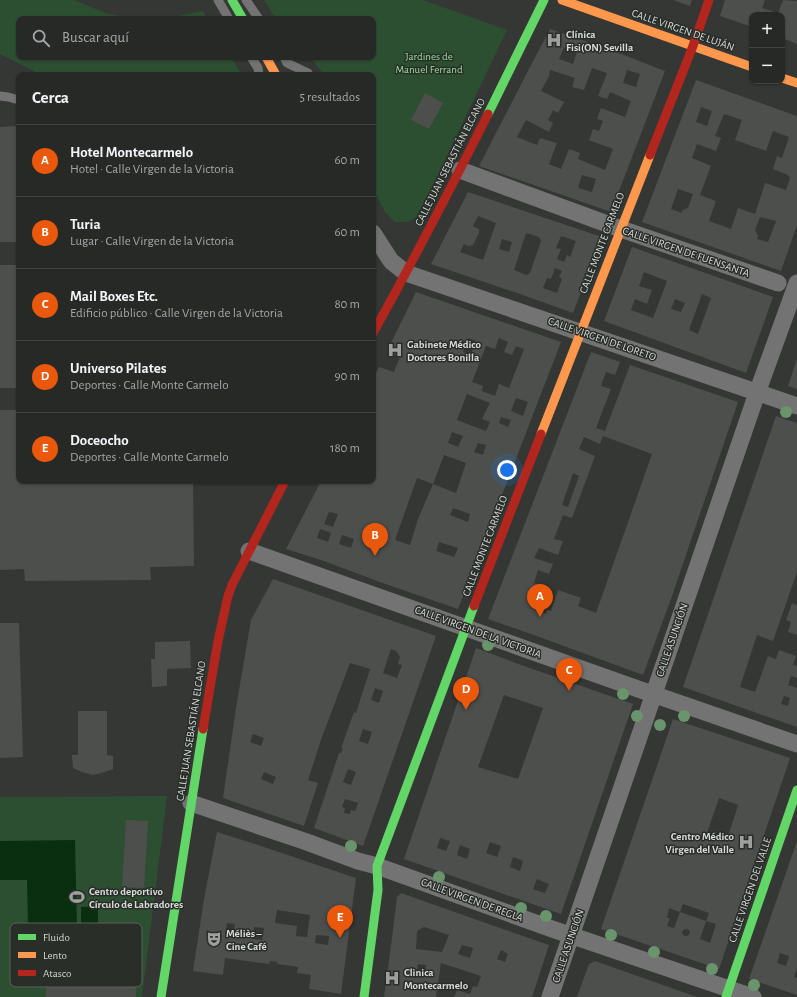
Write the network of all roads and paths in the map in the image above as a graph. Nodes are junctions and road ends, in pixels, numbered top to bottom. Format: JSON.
{"nodes":[{"id":1,"x":218,"y":0,"type":"edge"},
{"id":2,"x":232,"y":0,"type":"edge"},
{"id":3,"x":246,"y":0,"type":"edge"},
{"id":4,"x":544,"y":0,"type":"edge"},
{"id":5,"x":562,"y":0,"type":"edge"},
{"id":6,"x":709,"y":0,"type":"edge"},
{"id":7,"x":227,"y":16,"type":"edge"},
{"id":8,"x":241,"y":16,"type":"edge"},
{"id":9,"x":257,"y":16,"type":"edge"},
{"id":10,"x":693,"y":46,"type":"junction"},
{"id":11,"x":253,"y":60,"type":"edge"},
{"id":12,"x":268,"y":60,"type":"edge"},
{"id":13,"x":286,"y":60,"type":"edge"},
{"id":14,"x":749,"y":66,"type":"edge"},
{"id":15,"x":259,"y":72,"type":"edge"},
{"id":16,"x":274,"y":72,"type":"edge"},
{"id":17,"x":306,"y":72,"type":"edge"},
{"id":18,"x":785,"y":79,"type":"edge"},
{"id":19,"x":797,"y":83,"type":"edge"},
{"id":20,"x":0,"y":96,"type":"edge"},
{"id":21,"x":16,"y":99,"type":"edge"},
{"id":22,"x":460,"y":170,"type":"junction"},
{"id":23,"x":621,"y":229,"type":"junction"},
{"id":24,"x":376,"y":238,"type":"edge"},
{"id":25,"x":406,"y":273,"type":"junction"},
{"id":26,"x":778,"y":283,"type":"dead end"},
{"id":27,"x":797,"y":284,"type":"edge"},
{"id":28,"x":376,"y":328,"type":"edge"},
{"id":29,"x":580,"y":332,"type":"junction"},
{"id":30,"x":757,"y":393,"type":"junction"},
{"id":31,"x":797,"y":406,"type":"edge"},
{"id":32,"x":283,"y":484,"type":"edge"},
{"id":33,"x":249,"y":551,"type":"junction"},
{"id":34,"x":466,"y":627,"type":"junction"},
{"id":35,"x":654,"y":694,"type":"junction"},
{"id":36,"x":797,"y":744,"type":"edge"},
{"id":37,"x":797,"y":790,"type":"edge"},
{"id":38,"x":191,"y":803,"type":"junction"},
{"id":39,"x":377,"y":866,"type":"junction"},
{"id":40,"x":571,"y":935,"type":"junction"},
{"id":41,"x":728,"y":993,"type":"edge"},
{"id":42,"x":161,"y":997,"type":"edge"},
{"id":43,"x":364,"y":997,"type":"edge"},
{"id":44,"x":550,"y":997,"type":"edge"},
{"id":45,"x":753,"y":997,"type":"edge"}],
"edges":[{"from":1,"to":7,"type":"lane"},
{"from":2,"to":8,"type":"street"},
{"from":3,"to":9,"type":"lane"},
{"from":4,"to":22,"type":"street","name":"CALLE JUAN SEBASTIÁN ELCANO"},
{"from":5,"to":10,"type":"street","name":"CALLE VIRGEN DE LUJÁN"},
{"from":6,"to":10,"type":"street","name":"CALLE MONTE CARMELO"},
{"from":10,"to":14,"type":"street","name":"CALLE VIRGEN DE LUJÁN"},
{"from":10,"to":23,"type":"street","name":"CALLE MONTE CARMELO"},
{"from":11,"to":15,"type":"lane"},
{"from":12,"to":16,"type":"street"},
{"from":13,"to":17,"type":"lane"},
{"from":18,"to":19,"type":"street"},
{"from":20,"to":21,"type":"lane"},
{"from":22,"to":23,"type":"street","name":"CALLE VIRGEN DE FUENSANTA"},
{"from":22,"to":25,"type":"street","name":"CALLE JUAN SEBASTIÁN ELCANO"},
{"from":23,"to":26,"type":"street","name":"CALLE VIRGEN DE FUENSANTA"},
{"from":23,"to":29,"type":"street","name":"CALLE MONTE CARMELO"},
{"from":24,"to":25,"type":"street"},
{"from":25,"to":28,"type":"street","name":"CALLE JUAN SEBASTIÁN ELCANO"},
{"from":25,"to":29,"type":"street","name":"CALLE VIRGEN DE LORETO"},
{"from":27,"to":30,"type":"street","name":"CALLE ASUNCIÓN"},
{"from":29,"to":30,"type":"street","name":"CALLE VIRGEN DE LORETO"},
{"from":29,"to":34,"type":"street","name":"CALLE MONTE CARMELO"},
{"from":30,"to":31,"type":"street","name":"CALLE VIRGEN DE LORETO"},
{"from":30,"to":35,"type":"street","name":"CALLE ASUNCIÓN"},
{"from":32,"to":33,"type":"street","name":"CALLE JUAN SEBASTIÁN ELCANO"},
{"from":33,"to":34,"type":"street","name":"CALLE VIRGEN DE LA VICTORIA"},
{"from":33,"to":38,"type":"street","name":"CALLE JUAN SEBASTIÁN ELCANO"},
{"from":34,"to":35,"type":"street","name":"CALLE VIRGEN DE LA VICTORIA"},
{"from":34,"to":39,"type":"street","name":"CALLE MONTE CARMELO"},
{"from":35,"to":36,"type":"street","name":"CALLE VIRGEN DE LA VICTORIA"},
{"from":35,"to":40,"type":"street","name":"CALLE ASUNCIÓN"},
{"from":37,"to":41,"type":"street","name":"CALLE VIRGEN DEL VALLE"},
{"from":38,"to":39,"type":"street","name":"CALLE VIRGEN DE REGLA"},
{"from":38,"to":42,"type":"street","name":"CALLE JUAN SEBASTIÁN ELCANO"},
{"from":39,"to":40,"type":"street","name":"CALLE VIRGEN DE REGLA"},
{"from":39,"to":43,"type":"street","name":"CALLE MONTE CARMELO"},
{"from":40,"to":41,"type":"street","name":"CALLE VIRGEN DE REGLA"},
{"from":40,"to":44,"type":"street","name":"CALLE ASUNCIÓN"},
{"from":41,"to":45,"type":"street","name":"CALLE VIRGEN DE REGLA"}]}
